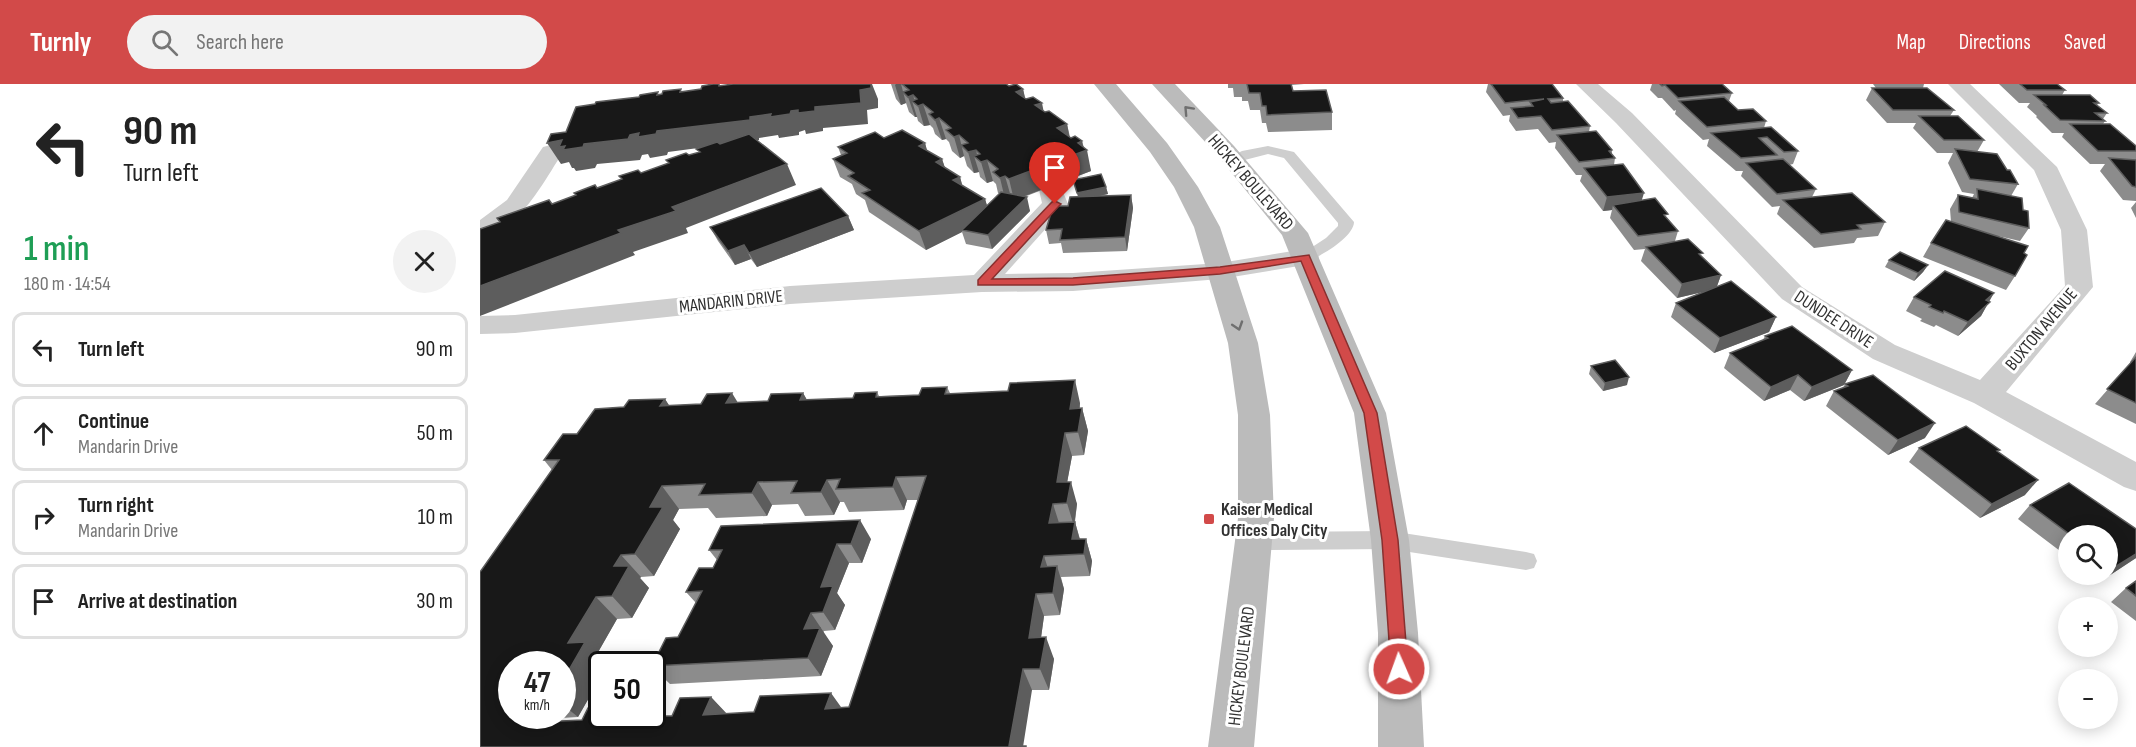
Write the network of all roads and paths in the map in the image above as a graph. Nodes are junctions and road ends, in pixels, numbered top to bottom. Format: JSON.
{"nodes":[{"id":1,"x":1105,"y":84,"type":"edge"},
{"id":2,"x":1163,"y":84,"type":"edge"},
{"id":3,"x":1586,"y":84,"type":"edge"},
{"id":4,"x":1958,"y":84,"type":"edge"},
{"id":5,"x":551,"y":152,"type":"edge"},
{"id":6,"x":1233,"y":159,"type":"junction"},
{"id":7,"x":1051,"y":190,"type":"edge"},
{"id":8,"x":480,"y":232,"type":"edge"},
{"id":9,"x":1305,"y":257,"type":"junction"},
{"id":10,"x":1220,"y":271,"type":"junction"},
{"id":11,"x":982,"y":283,"type":"junction"},
{"id":12,"x":480,"y":325,"type":"edge"},
{"id":13,"x":1985,"y":395,"type":"junction"},
{"id":14,"x":2136,"y":478,"type":"edge"},
{"id":15,"x":1390,"y":540,"type":"junction"},
{"id":16,"x":1256,"y":541,"type":"junction"},
{"id":17,"x":1526,"y":561,"type":"dead end"},
{"id":18,"x":1231,"y":747,"type":"edge"},
{"id":19,"x":1401,"y":747,"type":"edge"}],
"edges":[{"from":1,"to":10,"type":"main road","name":"HICKEY BOULEVARD"},
{"from":6,"to":2,"type":"main road","name":"HICKEY BOULEVARD","one_way":true},
{"from":3,"to":13,"type":"street","name":"DUNDEE DRIVE"},
{"from":4,"to":13,"type":"street","name":"BUXTON AVENUE"},
{"from":5,"to":8,"type":"street"},
{"from":6,"to":9,"type":"main road","name":"HICKEY BOULEVARD"},
{"from":6,"to":9,"type":"lane"},
{"from":7,"to":11,"type":"street"},
{"from":9,"to":10,"type":"street","name":"MANDARIN DRIVE"},
{"from":9,"to":15,"type":"main road","name":"HICKEY BOULEVARD"},
{"from":10,"to":11,"type":"street","name":"MANDARIN DRIVE"},
{"from":10,"to":16,"type":"main road","name":"HICKEY BOULEVARD","one_way":true},
{"from":11,"to":12,"type":"street","name":"MANDARIN DRIVE"},
{"from":13,"to":14,"type":"street","name":"DUNDEE DRIVE"},
{"from":15,"to":16,"type":"lane"},
{"from":15,"to":17,"type":"lane"},
{"from":15,"to":19,"type":"main road","name":"HICKEY BOULEVARD"},
{"from":16,"to":18,"type":"main road","name":"HICKEY BOULEVARD"}]}
